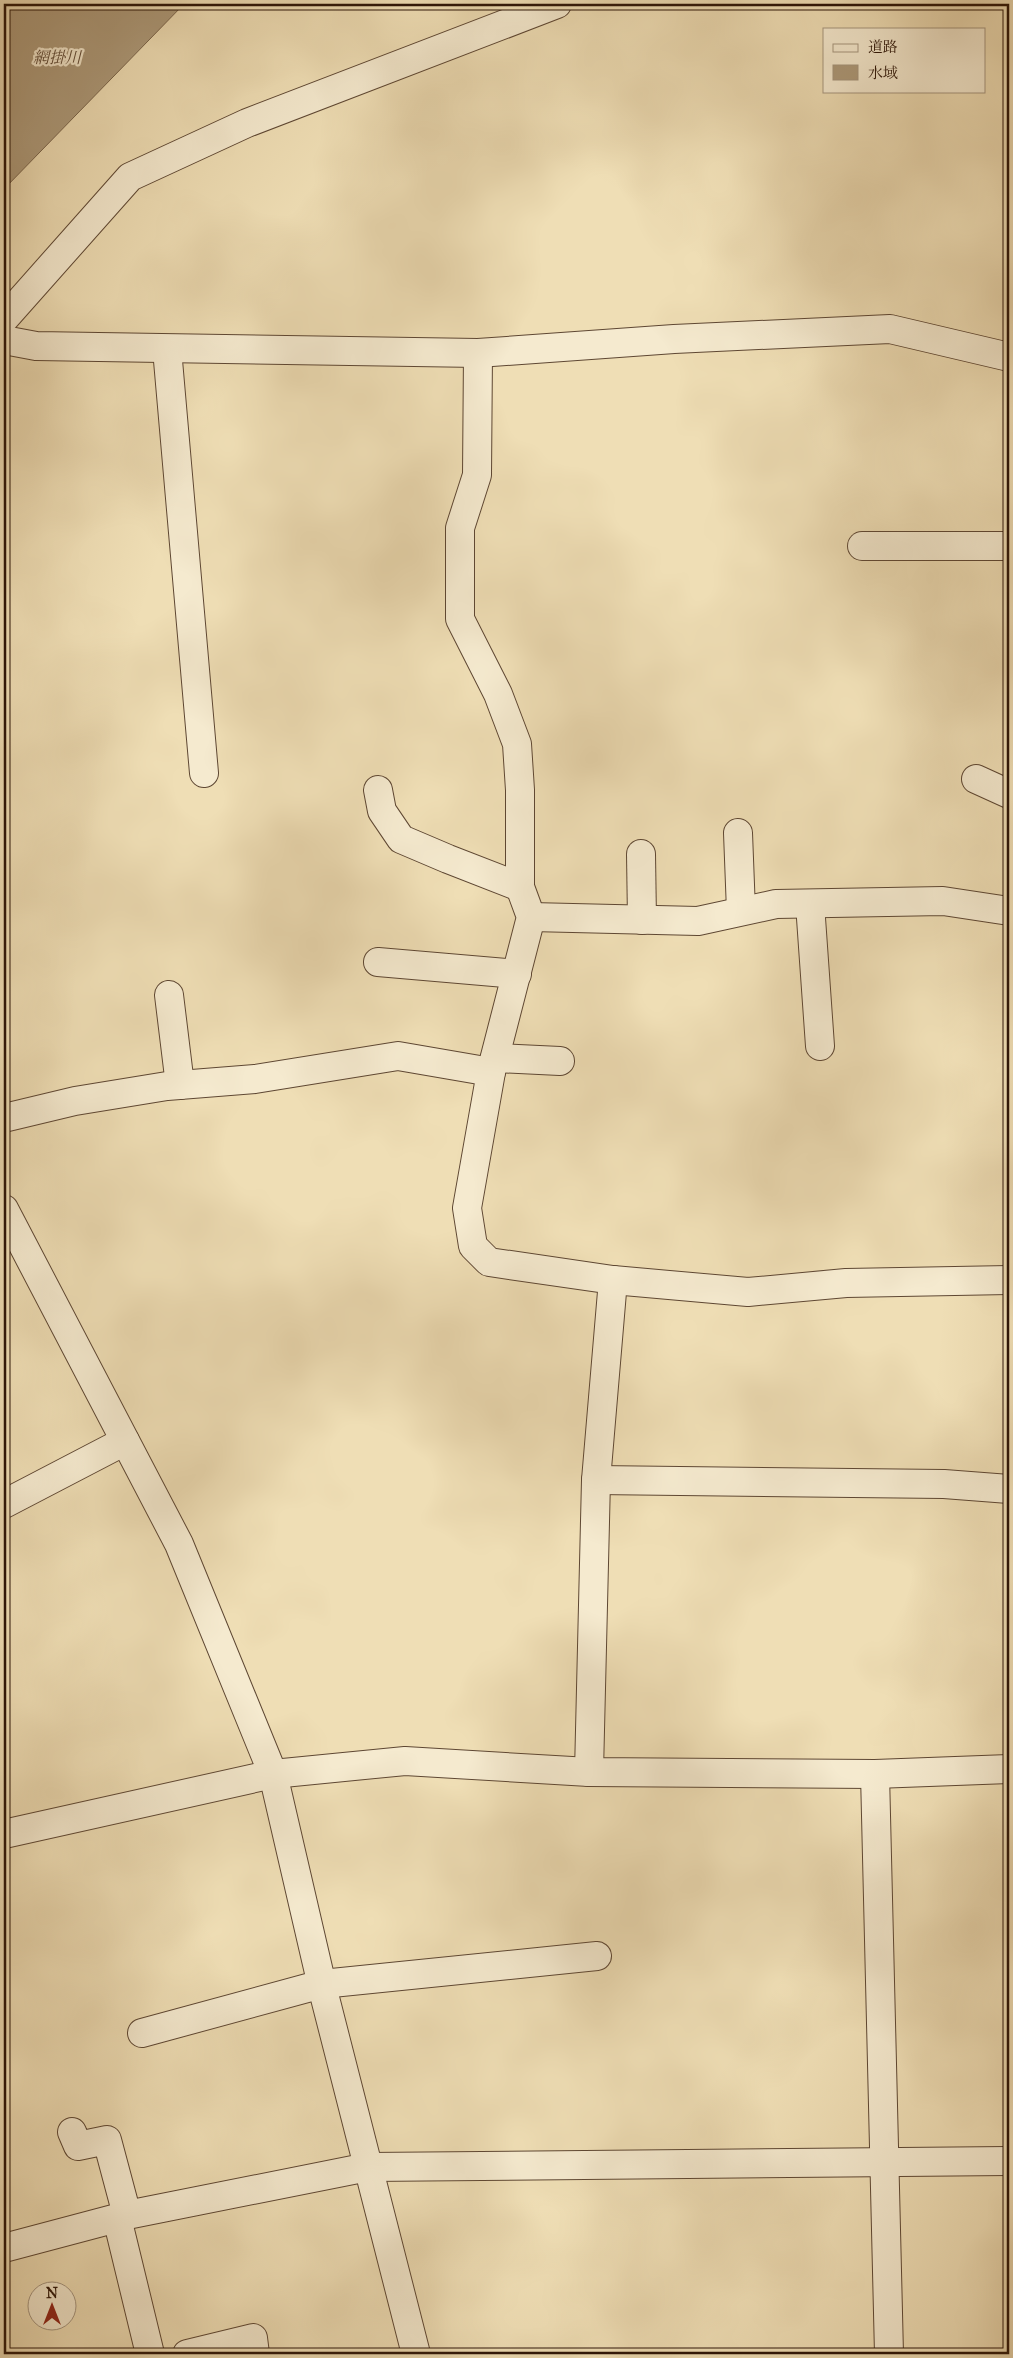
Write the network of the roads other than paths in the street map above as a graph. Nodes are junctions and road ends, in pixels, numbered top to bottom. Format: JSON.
{"nodes":[{"id":1,"x":558,"y":4,"type":"edge"},
{"id":2,"x":4,"y":319,"type":"edge"},
{"id":3,"x":4,"y":340,"type":"edge"},
{"id":4,"x":168,"y":349,"type":"junction"},
{"id":5,"x":478,"y":353,"type":"junction"},
{"id":6,"x":1009,"y":357,"type":"edge"},
{"id":7,"x":862,"y":546,"type":"dead end"},
{"id":8,"x":1009,"y":546,"type":"edge"},
{"id":9,"x":204,"y":773,"type":"dead end"},
{"id":10,"x":976,"y":779,"type":"dead end"},
{"id":11,"x":378,"y":790,"type":"dead end"},
{"id":12,"x":1009,"y":794,"type":"edge"},
{"id":13,"x":738,"y":833,"type":"dead end"},
{"id":14,"x":641,"y":854,"type":"dead end"},
{"id":15,"x":520,"y":887,"type":"junction"},
{"id":16,"x":810,"y":904,"type":"junction"},
{"id":17,"x":741,"y":911,"type":"junction"},
{"id":18,"x":1009,"y":911,"type":"edge"},
{"id":19,"x":531,"y":917,"type":"junction"},
{"id":20,"x":642,"y":920,"type":"junction"},
{"id":21,"x":378,"y":962,"type":"dead end"},
{"id":22,"x":517,"y":974,"type":"junction"},
{"id":23,"x":170,"y":995,"type":"dead end"},
{"id":24,"x":820,"y":1046,"type":"dead end"},
{"id":25,"x":560,"y":1061,"type":"dead end"},
{"id":26,"x":493,"y":1065,"type":"junction"},
{"id":27,"x":180,"y":1085,"type":"junction"},
{"id":28,"x":4,"y":1118,"type":"edge"},
{"id":29,"x":4,"y":1209,"type":"edge"},
{"id":30,"x":613,"y":1280,"type":"junction"},
{"id":31,"x":1009,"y":1280,"type":"edge"},
{"id":32,"x":125,"y":1441,"type":"junction"},
{"id":33,"x":596,"y":1480,"type":"junction"},
{"id":34,"x":1009,"y":1489,"type":"edge"},
{"id":35,"x":4,"y":1504,"type":"edge"},
{"id":36,"x":1009,"y":1769,"type":"edge"},
{"id":37,"x":589,"y":1772,"type":"junction"},
{"id":38,"x":273,"y":1774,"type":"junction"},
{"id":39,"x":875,"y":1774,"type":"junction"},
{"id":40,"x":4,"y":1834,"type":"edge"},
{"id":41,"x":597,"y":1956,"type":"dead end"},
{"id":42,"x":322,"y":1984,"type":"junction"},
{"id":43,"x":142,"y":2033,"type":"dead end"},
{"id":44,"x":72,"y":2132,"type":"dead end"},
{"id":45,"x":885,"y":2161,"type":"junction"},
{"id":46,"x":1009,"y":2161,"type":"edge"},
{"id":47,"x":368,"y":2167,"type":"junction"},
{"id":48,"x":122,"y":2217,"type":"junction"},
{"id":49,"x":4,"y":2248,"type":"edge"},
{"id":50,"x":150,"y":2354,"type":"edge"},
{"id":51,"x":187,"y":2354,"type":"edge"},
{"id":52,"x":255,"y":2354,"type":"edge"},
{"id":53,"x":416,"y":2354,"type":"edge"},
{"id":54,"x":889,"y":2354,"type":"edge"}],
"edges":[{"from":1,"to":2,"type":"street"},
{"from":3,"to":4,"type":"street"},
{"from":4,"to":5,"type":"street"},
{"from":4,"to":9,"type":"street"},
{"from":5,"to":6,"type":"street"},
{"from":5,"to":15,"type":"street"},
{"from":7,"to":8,"type":"street"},
{"from":10,"to":12,"type":"street"},
{"from":11,"to":15,"type":"street"},
{"from":13,"to":17,"type":"street"},
{"from":14,"to":20,"type":"street"},
{"from":15,"to":19,"type":"street"},
{"from":16,"to":17,"type":"street"},
{"from":16,"to":18,"type":"street"},
{"from":16,"to":24,"type":"street"},
{"from":17,"to":20,"type":"street"},
{"from":19,"to":20,"type":"street"},
{"from":19,"to":22,"type":"street"},
{"from":21,"to":22,"type":"street"},
{"from":22,"to":26,"type":"street"},
{"from":23,"to":27,"type":"street"},
{"from":25,"to":26,"type":"street"},
{"from":26,"to":27,"type":"street"},
{"from":26,"to":30,"type":"street"},
{"from":27,"to":28,"type":"street"},
{"from":29,"to":32,"type":"street"},
{"from":30,"to":31,"type":"street"},
{"from":30,"to":33,"type":"street"},
{"from":32,"to":35,"type":"street"},
{"from":32,"to":38,"type":"street"},
{"from":33,"to":34,"type":"street"},
{"from":33,"to":37,"type":"street"},
{"from":36,"to":39,"type":"street"},
{"from":37,"to":38,"type":"street"},
{"from":37,"to":39,"type":"street"},
{"from":38,"to":40,"type":"street"},
{"from":38,"to":42,"type":"street"},
{"from":39,"to":45,"type":"street"},
{"from":41,"to":42,"type":"street"},
{"from":42,"to":43,"type":"street"},
{"from":42,"to":47,"type":"street"},
{"from":44,"to":48,"type":"street"},
{"from":45,"to":46,"type":"street"},
{"from":45,"to":47,"type":"street"},
{"from":45,"to":54,"type":"street"},
{"from":47,"to":48,"type":"street"},
{"from":47,"to":53,"type":"street"},
{"from":48,"to":49,"type":"street"},
{"from":48,"to":50,"type":"street"},
{"from":51,"to":52,"type":"street"}]}
